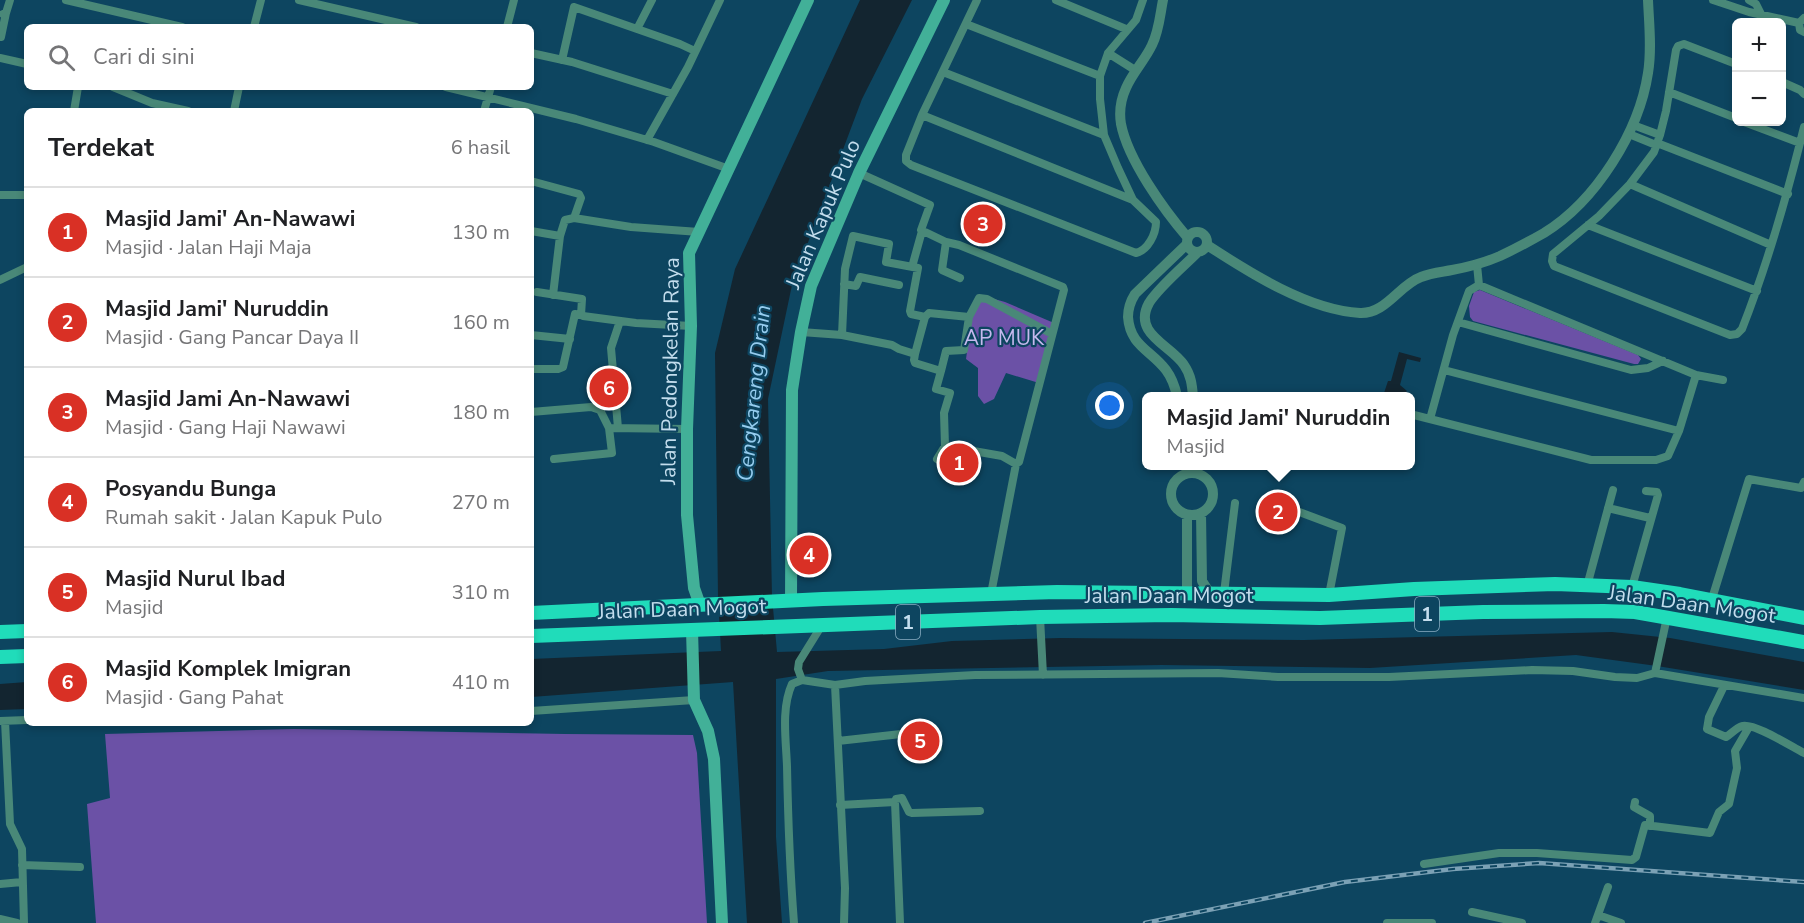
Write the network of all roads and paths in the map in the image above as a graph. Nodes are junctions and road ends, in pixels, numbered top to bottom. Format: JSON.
{"nodes":[{"id":1,"x":10,"y":0,"type":"edge"},
{"id":2,"x":66,"y":0,"type":"edge"},
{"id":3,"x":261,"y":0,"type":"edge"},
{"id":4,"x":301,"y":0,"type":"edge"},
{"id":5,"x":513,"y":0,"type":"edge"},
{"id":6,"x":652,"y":0,"type":"edge"},
{"id":7,"x":720,"y":0,"type":"edge"},
{"id":8,"x":808,"y":0,"type":"edge"},
{"id":9,"x":944,"y":0,"type":"edge"},
{"id":10,"x":977,"y":0,"type":"edge"},
{"id":11,"x":1056,"y":0,"type":"edge"},
{"id":12,"x":1143,"y":0,"type":"edge"},
{"id":13,"x":1163,"y":0,"type":"edge"},
{"id":14,"x":1648,"y":0,"type":"edge"},
{"id":15,"x":1713,"y":0,"type":"edge"},
{"id":16,"x":1749,"y":0,"type":"edge"},
{"id":17,"x":575,"y":4,"type":"edge"},
{"id":18,"x":3,"y":13,"type":"edge"},
{"id":19,"x":1761,"y":14,"type":"junction"},
{"id":20,"x":1802,"y":21,"type":"edge"},
{"id":21,"x":169,"y":24,"type":"edge"},
{"id":22,"x":255,"y":24,"type":"edge"},
{"id":23,"x":403,"y":24,"type":"edge"},
{"id":24,"x":508,"y":24,"type":"edge"},
{"id":25,"x":966,"y":24,"type":"junction"},
{"id":26,"x":637,"y":29,"type":"junction"},
{"id":27,"x":1126,"y":29,"type":"junction"},
{"id":28,"x":1804,"y":32,"type":"edge"},
{"id":29,"x":1,"y":37,"type":"edge"},
{"id":30,"x":695,"y":51,"type":"junction"},
{"id":31,"x":1108,"y":53,"type":"junction"},
{"id":32,"x":534,"y":54,"type":"edge"},
{"id":33,"x":0,"y":58,"type":"edge"},
{"id":34,"x":562,"y":60,"type":"junction"},
{"id":35,"x":1732,"y":62,"type":"edge"},
{"id":36,"x":24,"y":63,"type":"edge"},
{"id":37,"x":1135,"y":70,"type":"junction"},
{"id":38,"x":943,"y":72,"type":"junction"},
{"id":39,"x":1100,"y":76,"type":"junction"},
{"id":40,"x":1786,"y":84,"type":"edge"},
{"id":41,"x":78,"y":90,"type":"edge"},
{"id":42,"x":120,"y":90,"type":"edge"},
{"id":43,"x":239,"y":90,"type":"edge"},
{"id":44,"x":460,"y":90,"type":"edge"},
{"id":45,"x":490,"y":90,"type":"edge"},
{"id":46,"x":1669,"y":93,"type":"junction"},
{"id":47,"x":672,"y":94,"type":"junction"},
{"id":48,"x":1804,"y":94,"type":"edge"},
{"id":49,"x":488,"y":96,"type":"junction"},
{"id":50,"x":74,"y":108,"type":"edge"},
{"id":51,"x":174,"y":108,"type":"edge"},
{"id":52,"x":235,"y":108,"type":"edge"},
{"id":53,"x":485,"y":108,"type":"edge"},
{"id":54,"x":534,"y":108,"type":"edge"},
{"id":55,"x":534,"y":108,"type":"edge"},
{"id":56,"x":922,"y":115,"type":"junction"},
{"id":57,"x":1732,"y":116,"type":"edge"},
{"id":58,"x":1755,"y":126,"type":"edge"},
{"id":59,"x":1804,"y":127,"type":"edge"},
{"id":60,"x":1631,"y":130,"type":"junction"},
{"id":61,"x":1104,"y":135,"type":"junction"},
{"id":62,"x":647,"y":140,"type":"junction"},
{"id":63,"x":1658,"y":141,"type":"junction"},
{"id":64,"x":1800,"y":143,"type":"junction"},
{"id":65,"x":729,"y":169,"type":"junction"},
{"id":66,"x":859,"y":173,"type":"junction"},
{"id":67,"x":534,"y":182,"type":"edge"},
{"id":68,"x":1630,"y":184,"type":"junction"},
{"id":69,"x":1788,"y":194,"type":"junction"},
{"id":70,"x":0,"y":195,"type":"edge"},
{"id":71,"x":24,"y":195,"type":"edge"},
{"id":72,"x":1133,"y":200,"type":"junction"},
{"id":73,"x":574,"y":218,"type":"junction"},
{"id":74,"x":1588,"y":225,"type":"junction"},
{"id":75,"x":922,"y":231,"type":"junction"},
{"id":76,"x":534,"y":232,"type":"edge"},
{"id":77,"x":699,"y":232,"type":"junction"},
{"id":78,"x":561,"y":236,"type":"junction"},
{"id":79,"x":1189,"y":238,"type":"junction"},
{"id":80,"x":946,"y":242,"type":"junction"},
{"id":81,"x":1207,"y":245,"type":"junction"},
{"id":82,"x":1771,"y":245,"type":"junction"},
{"id":83,"x":1198,"y":252,"type":"junction"},
{"id":84,"x":1477,"y":265,"type":"junction"},
{"id":85,"x":912,"y":267,"type":"junction"},
{"id":86,"x":24,"y":268,"type":"edge"},
{"id":87,"x":960,"y":278,"type":"dead end"},
{"id":88,"x":0,"y":280,"type":"edge"},
{"id":89,"x":844,"y":284,"type":"junction"},
{"id":90,"x":899,"y":285,"type":"dead end"},
{"id":91,"x":1479,"y":285,"type":"junction"},
{"id":92,"x":1757,"y":291,"type":"junction"},
{"id":93,"x":537,"y":292,"type":"dead end"},
{"id":94,"x":553,"y":295,"type":"junction"},
{"id":95,"x":581,"y":315,"type":"junction"},
{"id":96,"x":925,"y":317,"type":"junction"},
{"id":97,"x":969,"y":317,"type":"junction"},
{"id":98,"x":620,"y":321,"type":"junction"},
{"id":99,"x":1458,"y":322,"type":"junction"},
{"id":100,"x":691,"y":326,"type":"junction"},
{"id":101,"x":801,"y":332,"type":"junction"},
{"id":102,"x":1052,"y":334,"type":"junction"},
{"id":103,"x":534,"y":335,"type":"edge"},
{"id":104,"x":842,"y":335,"type":"junction"},
{"id":105,"x":570,"y":339,"type":"junction"},
{"id":106,"x":915,"y":354,"type":"junction"},
{"id":107,"x":1663,"y":361,"type":"junction"},
{"id":108,"x":534,"y":369,"type":"edge"},
{"id":109,"x":1444,"y":370,"type":"junction"},
{"id":110,"x":941,"y":371,"type":"junction"},
{"id":111,"x":1696,"y":375,"type":"junction"},
{"id":112,"x":1723,"y":380,"type":"dead end"},
{"id":113,"x":1176,"y":392,"type":"edge"},
{"id":114,"x":1192,"y":392,"type":"edge"},
{"id":115,"x":534,"y":412,"type":"edge"},
{"id":116,"x":1415,"y":415,"type":"edge"},
{"id":117,"x":1430,"y":419,"type":"junction"},
{"id":118,"x":614,"y":428,"type":"junction"},
{"id":119,"x":687,"y":429,"type":"junction"},
{"id":120,"x":1679,"y":431,"type":"junction"},
{"id":121,"x":945,"y":446,"type":"junction"},
{"id":122,"x":554,"y":459,"type":"dead end"},
{"id":123,"x":937,"y":459,"type":"dead end"},
{"id":124,"x":1016,"y":464,"type":"junction"},
{"id":125,"x":1184,"y":470,"type":"edge"},
{"id":126,"x":1200,"y":470,"type":"edge"},
{"id":127,"x":1804,"y":482,"type":"edge"},
{"id":128,"x":1613,"y":490,"type":"dead end"},
{"id":129,"x":1646,"y":491,"type":"dead end"},
{"id":130,"x":1235,"y":503,"type":"dead end"},
{"id":131,"x":1608,"y":508,"type":"junction"},
{"id":132,"x":1294,"y":510,"type":"dead end"},
{"id":133,"x":1201,"y":513,"type":"junction"},
{"id":134,"x":1187,"y":515,"type":"junction"},
{"id":135,"x":1650,"y":518,"type":"junction"},
{"id":136,"x":1587,"y":585,"type":"junction"},
{"id":137,"x":1632,"y":587,"type":"junction"},
{"id":138,"x":1187,"y":592,"type":"junction"},
{"id":139,"x":1209,"y":592,"type":"junction"},
{"id":140,"x":1224,"y":593,"type":"junction"},
{"id":141,"x":991,"y":594,"type":"junction"},
{"id":142,"x":1329,"y":595,"type":"junction"},
{"id":143,"x":791,"y":601,"type":"junction"},
{"id":144,"x":1711,"y":602,"type":"junction"},
{"id":145,"x":697,"y":605,"type":"junction"},
{"id":146,"x":534,"y":613,"type":"edge"},
{"id":147,"x":1187,"y":616,"type":"junction"},
{"id":148,"x":1339,"y":617,"type":"junction"},
{"id":149,"x":1320,"y":618,"type":"junction"},
{"id":150,"x":1804,"y":618,"type":"edge"},
{"id":151,"x":1666,"y":622,"type":"junction"},
{"id":152,"x":1040,"y":624,"type":"junction"},
{"id":153,"x":822,"y":626,"type":"junction"},
{"id":154,"x":698,"y":629,"type":"junction"},
{"id":155,"x":24,"y":631,"type":"edge"},
{"id":156,"x":0,"y":632,"type":"edge"},
{"id":157,"x":534,"y":636,"type":"edge"},
{"id":158,"x":1804,"y":642,"type":"edge"},
{"id":159,"x":24,"y":656,"type":"edge"},
{"id":160,"x":0,"y":657,"type":"edge"},
{"id":161,"x":1655,"y":671,"type":"junction"},
{"id":162,"x":1042,"y":672,"type":"junction"},
{"id":163,"x":801,"y":678,"type":"junction"},
{"id":164,"x":835,"y":686,"type":"junction"},
{"id":165,"x":1724,"y":686,"type":"junction"},
{"id":166,"x":694,"y":696,"type":"junction"},
{"id":167,"x":1804,"y":698,"type":"edge"},
{"id":168,"x":534,"y":711,"type":"edge"},
{"id":169,"x":24,"y":720,"type":"edge"},
{"id":170,"x":2,"y":721,"type":"edge"},
{"id":171,"x":1749,"y":727,"type":"junction"},
{"id":172,"x":837,"y":741,"type":"junction"},
{"id":173,"x":938,"y":748,"type":"dead end"},
{"id":174,"x":3,"y":749,"type":"edge"},
{"id":175,"x":1804,"y":753,"type":"edge"},
{"id":176,"x":895,"y":802,"type":"junction"},
{"id":177,"x":1635,"y":802,"type":"dead end"},
{"id":178,"x":840,"y":805,"type":"junction"},
{"id":179,"x":980,"y":811,"type":"dead end"},
{"id":180,"x":0,"y":823,"type":"edge"},
{"id":181,"x":10,"y":824,"type":"junction"},
{"id":182,"x":1650,"y":826,"type":"junction"},
{"id":183,"x":1424,"y":864,"type":"dead end"},
{"id":184,"x":21,"y":865,"type":"junction"},
{"id":185,"x":80,"y":867,"type":"dead end"},
{"id":186,"x":22,"y":882,"type":"junction"},
{"id":187,"x":0,"y":884,"type":"edge"},
{"id":188,"x":1608,"y":887,"type":"dead end"},
{"id":189,"x":1472,"y":912,"type":"dead end"},
{"id":190,"x":0,"y":919,"type":"edge"},
{"id":191,"x":1597,"y":919,"type":"edge"},
{"id":192,"x":17,"y":923,"type":"edge"},
{"id":193,"x":24,"y":923,"type":"edge"},
{"id":194,"x":722,"y":923,"type":"edge"},
{"id":195,"x":794,"y":923,"type":"edge"},
{"id":196,"x":844,"y":923,"type":"edge"},
{"id":197,"x":900,"y":923,"type":"edge"},
{"id":198,"x":1387,"y":923,"type":"edge"},
{"id":199,"x":1432,"y":923,"type":"edge"},
{"id":200,"x":1522,"y":923,"type":"edge"},
{"id":201,"x":1621,"y":923,"type":"edge"}],
"edges":[{"from":1,"to":18,"type":"street"},
{"from":2,"to":21,"type":"street"},
{"from":3,"to":22,"type":"street"},
{"from":4,"to":23,"type":"street"},
{"from":5,"to":24,"type":"street"},
{"from":6,"to":26,"type":"street"},
{"from":7,"to":30,"type":"street"},
{"from":8,"to":65,"type":"main road","name":"Jalan Pedongkelan Raya"},
{"from":9,"to":66,"type":"main road","name":"Jalan Kapuk Pulo"},
{"from":10,"to":25,"type":"street"},
{"from":11,"to":27,"type":"street"},
{"from":12,"to":27,"type":"street"},
{"from":13,"to":37,"type":"street"},
{"from":14,"to":60,"type":"street"},
{"from":15,"to":19,"type":"street"},
{"from":16,"to":19,"type":"street"},
{"from":17,"to":26,"type":"street"},
{"from":17,"to":34,"type":"street"},
{"from":18,"to":29,"type":"street"},
{"from":19,"to":20,"type":"street"},
{"from":20,"to":28,"type":"street"},
{"from":25,"to":38,"type":"street"},
{"from":25,"to":39,"type":"street"},
{"from":26,"to":30,"type":"street"},
{"from":27,"to":31,"type":"street"},
{"from":30,"to":47,"type":"street"},
{"from":31,"to":37,"type":"street"},
{"from":31,"to":39,"type":"street"},
{"from":32,"to":34,"type":"street"},
{"from":33,"to":36,"type":"street"},
{"from":34,"to":47,"type":"street"},
{"from":35,"to":46,"type":"street"},
{"from":37,"to":79,"type":"street"},
{"from":38,"to":56,"type":"street"},
{"from":38,"to":61,"type":"street"},
{"from":39,"to":61,"type":"street"},
{"from":40,"to":48,"type":"street"},
{"from":41,"to":50,"type":"street"},
{"from":42,"to":51,"type":"street"},
{"from":43,"to":52,"type":"street"},
{"from":44,"to":49,"type":"street"},
{"from":45,"to":49,"type":"street"},
{"from":46,"to":57,"type":"street"},
{"from":46,"to":63,"type":"street"},
{"from":47,"to":62,"type":"street"},
{"from":49,"to":53,"type":"street"},
{"from":49,"to":54,"type":"street"},
{"from":55,"to":62,"type":"street"},
{"from":56,"to":72,"type":"street"},
{"from":56,"to":72,"type":"street"},
{"from":58,"to":64,"type":"street"},
{"from":59,"to":64,"type":"street"},
{"from":60,"to":63,"type":"street"},
{"from":60,"to":84,"type":"street"},
{"from":61,"to":72,"type":"street"},
{"from":62,"to":65,"type":"street"},
{"from":63,"to":68,"type":"street"},
{"from":63,"to":69,"type":"street"},
{"from":64,"to":69,"type":"street"},
{"from":65,"to":77,"type":"main road","name":"Jalan Pedongkelan Raya"},
{"from":66,"to":75,"type":"street"},
{"from":66,"to":101,"type":"main road","name":"Jalan Kapuk Pulo"},
{"from":67,"to":73,"type":"street"},
{"from":68,"to":74,"type":"street"},
{"from":68,"to":82,"type":"street"},
{"from":69,"to":82,"type":"street"},
{"from":70,"to":71,"type":"street"},
{"from":73,"to":77,"type":"street"},
{"from":73,"to":78,"type":"street"},
{"from":74,"to":92,"type":"street"},
{"from":74,"to":92,"type":"street"},
{"from":75,"to":80,"type":"street"},
{"from":75,"to":85,"type":"street"},
{"from":76,"to":78,"type":"street"},
{"from":77,"to":100,"type":"main road","name":"Jalan Pedongkelan Raya"},
{"from":78,"to":94,"type":"street"},
{"from":79,"to":81,"type":"street"},
{"from":79,"to":83,"type":"street"},
{"from":79,"to":113,"type":"street"},
{"from":80,"to":87,"type":"street"},
{"from":80,"to":102,"type":"street"},
{"from":81,"to":83,"type":"street"},
{"from":81,"to":84,"type":"street"},
{"from":82,"to":92,"type":"street"},
{"from":83,"to":114,"type":"street"},
{"from":84,"to":91,"type":"street"},
{"from":85,"to":89,"type":"street"},
{"from":85,"to":96,"type":"street"},
{"from":86,"to":88,"type":"street"},
{"from":89,"to":90,"type":"street"},
{"from":89,"to":104,"type":"street"},
{"from":91,"to":99,"type":"street"},
{"from":91,"to":107,"type":"street"},
{"from":93,"to":94,"type":"street"},
{"from":94,"to":95,"type":"street"},
{"from":95,"to":98,"type":"street"},
{"from":95,"to":105,"type":"street"},
{"from":96,"to":97,"type":"street"},
{"from":96,"to":106,"type":"street"},
{"from":97,"to":102,"type":"street"},
{"from":97,"to":110,"type":"street"},
{"from":98,"to":100,"type":"street"},
{"from":98,"to":118,"type":"street"},
{"from":99,"to":107,"type":"street"},
{"from":99,"to":109,"type":"street"},
{"from":100,"to":119,"type":"main road","name":"Jalan Pedongkelan Raya"},
{"from":101,"to":104,"type":"street"},
{"from":101,"to":143,"type":"main road","name":"Jalan Kapuk Pulo"},
{"from":102,"to":124,"type":"street"},
{"from":103,"to":105,"type":"street"},
{"from":104,"to":106,"type":"street"},
{"from":105,"to":108,"type":"street"},
{"from":106,"to":110,"type":"street"},
{"from":107,"to":111,"type":"street"},
{"from":109,"to":117,"type":"street"},
{"from":109,"to":120,"type":"street"},
{"from":110,"to":121,"type":"street"},
{"from":111,"to":112,"type":"street"},
{"from":111,"to":120,"type":"street"},
{"from":115,"to":118,"type":"street"},
{"from":116,"to":117,"type":"street"},
{"from":117,"to":120,"type":"street"},
{"from":118,"to":119,"type":"street"},
{"from":118,"to":122,"type":"street"},
{"from":119,"to":145,"type":"main road","name":"Jalan Pedongkelan Raya"},
{"from":121,"to":123,"type":"street"},
{"from":121,"to":124,"type":"street"},
{"from":124,"to":141,"type":"street"},
{"from":125,"to":126,"type":"street"},
{"from":125,"to":134,"type":"street"},
{"from":126,"to":133,"type":"street"},
{"from":127,"to":144,"type":"street","name":"Jalan Daan Mogot"},
{"from":128,"to":131,"type":"street"},
{"from":129,"to":135,"type":"street"},
{"from":130,"to":140,"type":"street"},
{"from":131,"to":135,"type":"street"},
{"from":131,"to":136,"type":"street"},
{"from":132,"to":142,"type":"street"},
{"from":133,"to":134,"type":"street"},
{"from":133,"to":139,"type":"street"},
{"from":134,"to":138,"type":"street"},
{"from":135,"to":137,"type":"street"},
{"from":136,"to":137,"type":"highway","name":"Jalan Daan Mogot","number":"1"},
{"from":136,"to":142,"type":"highway","name":"Jalan Daan Mogot","number":"1"},
{"from":137,"to":144,"type":"highway","name":"Jalan Daan Mogot","number":"1"},
{"from":138,"to":139,"type":"highway","name":"Jalan Daan Mogot","number":"1"},
{"from":138,"to":141,"type":"highway","name":"Jalan Daan Mogot","number":"1"},
{"from":138,"to":147,"type":"highway"},
{"from":139,"to":140,"type":"highway","name":"Jalan Daan Mogot","number":"1"},
{"from":140,"to":142,"type":"highway","name":"Jalan Daan Mogot","number":"1"},
{"from":141,"to":143,"type":"highway","name":"Jalan Daan Mogot","number":"1"},
{"from":142,"to":148,"type":"highway"},
{"from":142,"to":149,"type":"highway"},
{"from":143,"to":145,"type":"highway","name":"Jalan Daan Mogot","number":"1"},
{"from":144,"to":150,"type":"highway","name":"Jalan Daan Mogot","number":"1"},
{"from":145,"to":146,"type":"highway","name":"Jalan Daan Mogot","number":"1"},
{"from":147,"to":149,"type":"highway","name":"Jalan Daan Mogot","number":"1"},
{"from":147,"to":152,"type":"highway","name":"Jalan Daan Mogot","number":"1"},
{"from":148,"to":149,"type":"highway","name":"Jalan Daan Mogot","number":"1"},
{"from":148,"to":151,"type":"highway","name":"Jalan Daan Mogot","number":"1"},
{"from":151,"to":158,"type":"highway","name":"Jalan Daan Mogot","number":"1"},
{"from":151,"to":161,"type":"street"},
{"from":152,"to":153,"type":"highway","name":"Jalan Daan Mogot","number":"1"},
{"from":152,"to":162,"type":"street"},
{"from":153,"to":154,"type":"highway","name":"Jalan Daan Mogot","number":"1"},
{"from":153,"to":163,"type":"street"},
{"from":154,"to":157,"type":"highway","name":"Jalan Daan Mogot","number":"1"},
{"from":154,"to":166,"type":"main road"},
{"from":155,"to":156,"type":"highway"},
{"from":159,"to":160,"type":"highway"},
{"from":161,"to":162,"type":"street"},
{"from":161,"to":165,"type":"street"},
{"from":162,"to":164,"type":"street"},
{"from":163,"to":164,"type":"street"},
{"from":163,"to":195,"type":"street"},
{"from":164,"to":172,"type":"street"},
{"from":165,"to":167,"type":"street"},
{"from":165,"to":171,"type":"street"},
{"from":166,"to":168,"type":"street"},
{"from":166,"to":194,"type":"main road"},
{"from":169,"to":170,"type":"street"},
{"from":170,"to":174,"type":"street"},
{"from":171,"to":175,"type":"street"},
{"from":171,"to":182,"type":"street"},
{"from":172,"to":173,"type":"street"},
{"from":172,"to":178,"type":"street"},
{"from":174,"to":181,"type":"street"},
{"from":176,"to":178,"type":"street"},
{"from":176,"to":179,"type":"street"},
{"from":176,"to":197,"type":"street"},
{"from":177,"to":182,"type":"street"},
{"from":178,"to":196,"type":"street"},
{"from":180,"to":181,"type":"street"},
{"from":181,"to":184,"type":"street"},
{"from":182,"to":183,"type":"street"},
{"from":184,"to":185,"type":"street"},
{"from":184,"to":186,"type":"street"},
{"from":186,"to":187,"type":"street"},
{"from":186,"to":193,"type":"street"},
{"from":188,"to":191,"type":"street"},
{"from":189,"to":200,"type":"street"},
{"from":190,"to":192,"type":"street"},
{"from":191,"to":201,"type":"street"},
{"from":198,"to":199,"type":"street"}]}
